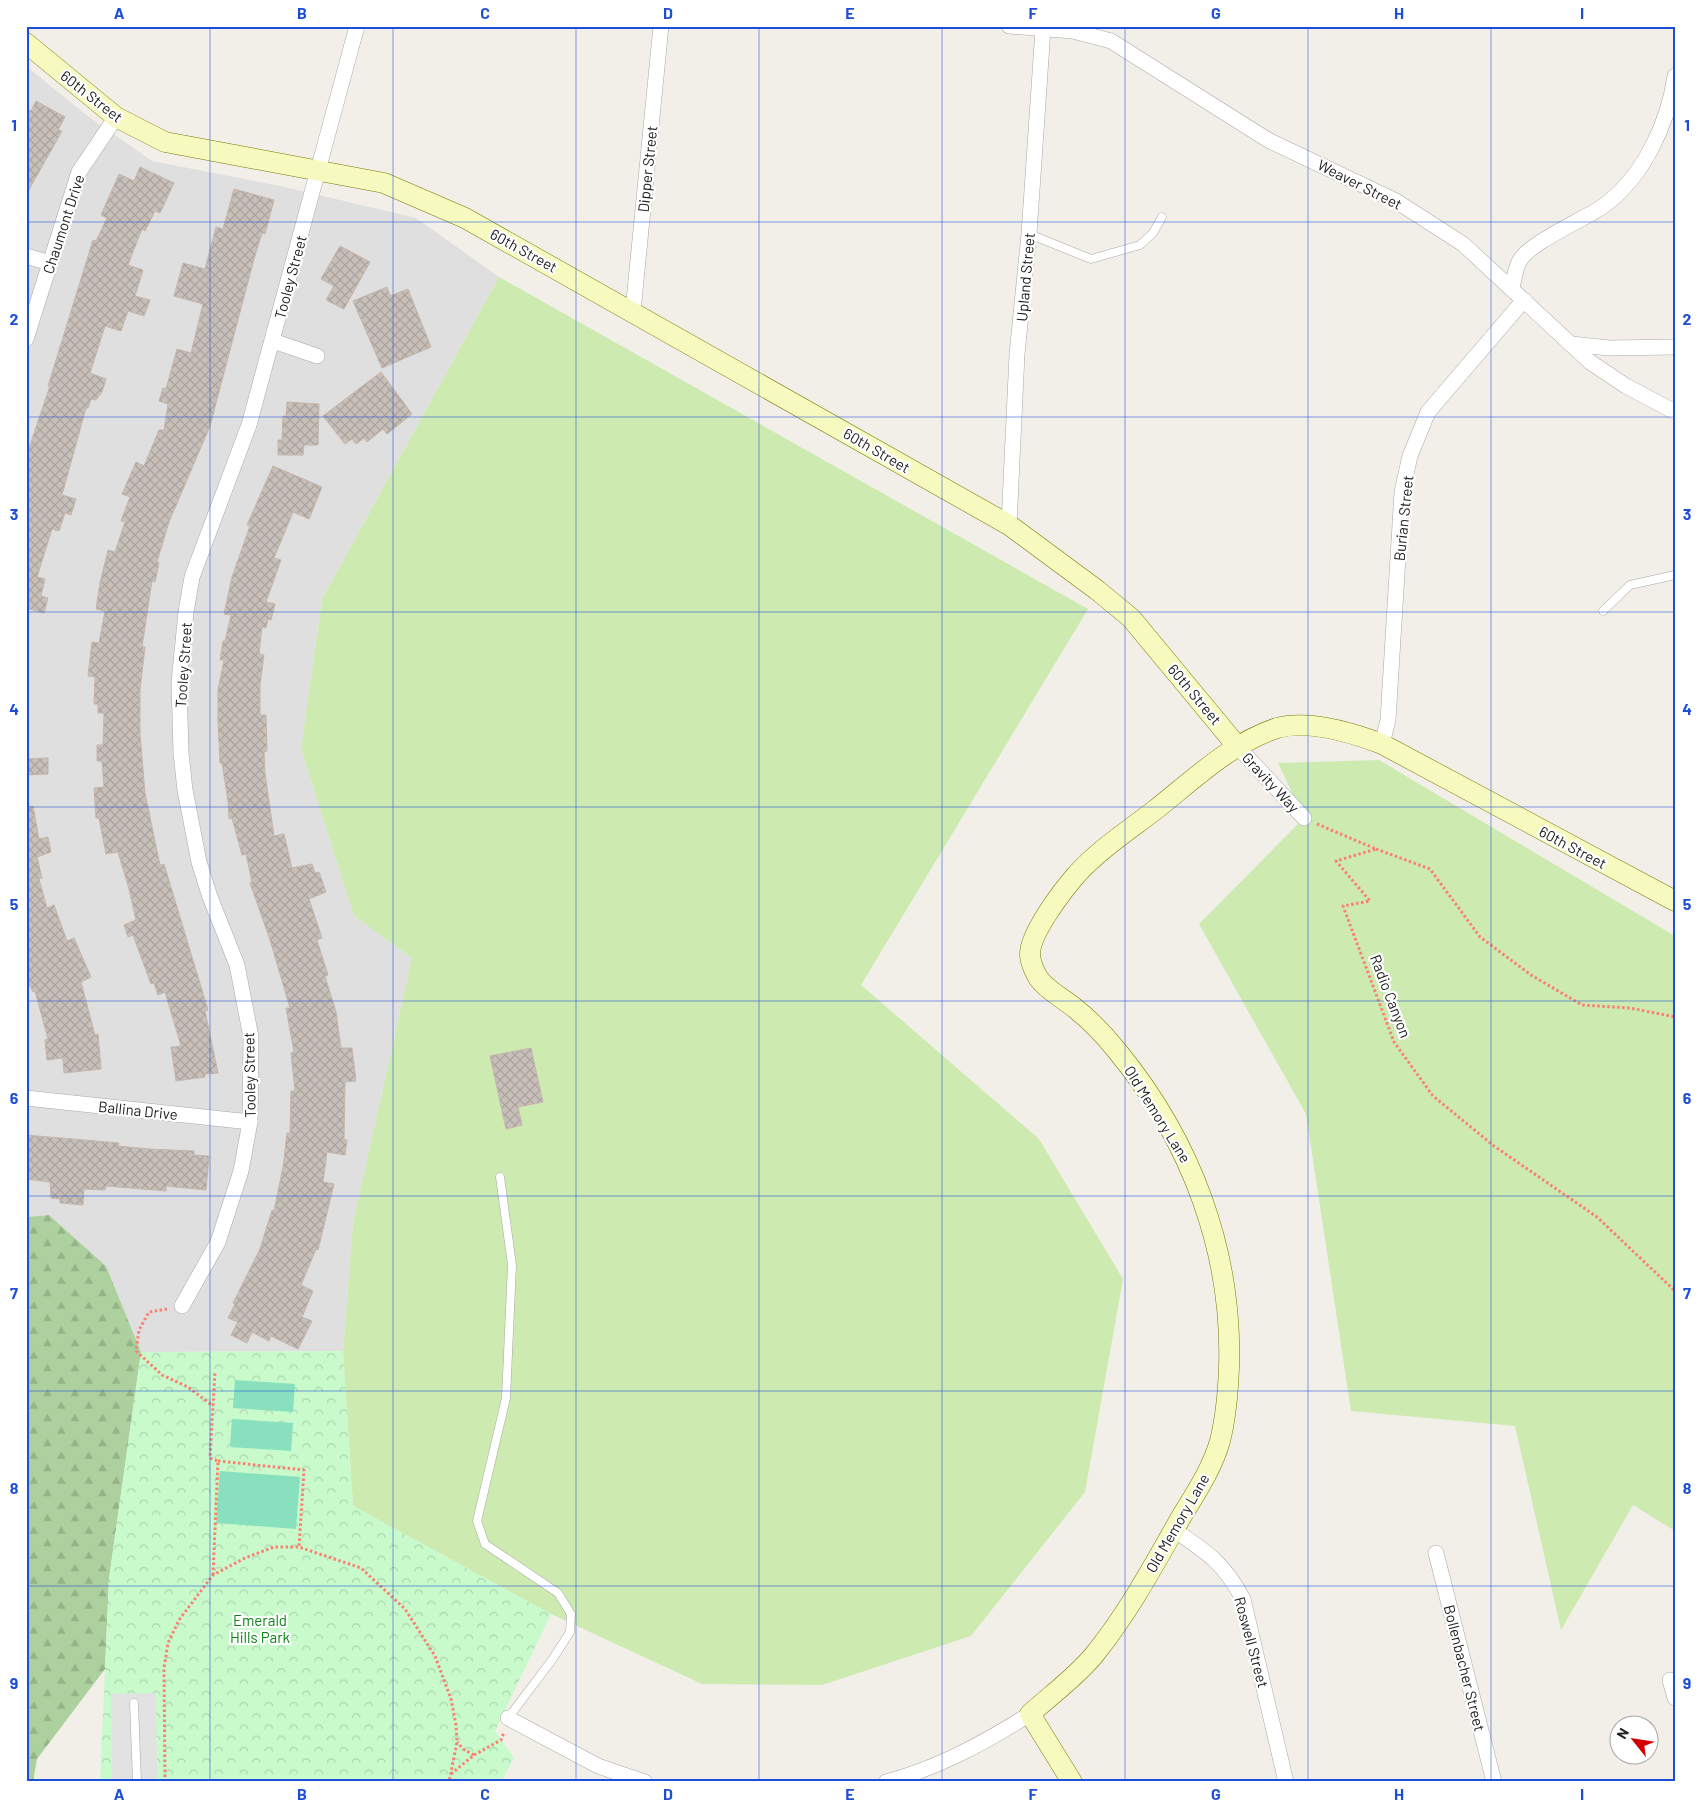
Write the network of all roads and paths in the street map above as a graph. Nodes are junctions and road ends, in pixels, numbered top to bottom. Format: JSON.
{"nodes":[{"id":1,"x":357,"y":26,"type":"edge"},
{"id":2,"x":661,"y":26,"type":"edge"},
{"id":3,"x":1008,"y":26,"type":"edge"},
{"id":4,"x":1043,"y":29,"type":"junction"},
{"id":5,"x":26,"y":43,"type":"edge"},
{"id":6,"x":1675,"y":76,"type":"edge"},
{"id":7,"x":116,"y":117,"type":"junction"},
{"id":8,"x":319,"y":169,"type":"junction"},
{"id":9,"x":1162,"y":216,"type":"dead end"},
{"id":10,"x":1029,"y":234,"type":"junction"},
{"id":11,"x":26,"y":256,"type":"edge"},
{"id":12,"x":50,"y":263,"type":"junction"},
{"id":13,"x":1512,"y":288,"type":"junction"},
{"id":14,"x":1524,"y":300,"type":"junction"},
{"id":15,"x":633,"y":311,"type":"junction"},
{"id":16,"x":26,"y":339,"type":"edge"},
{"id":17,"x":273,"y":341,"type":"junction"},
{"id":18,"x":1572,"y":344,"type":"junction"},
{"id":19,"x":1675,"y":347,"type":"edge"},
{"id":20,"x":316,"y":356,"type":"dead end"},
{"id":21,"x":1675,"y":412,"type":"edge"},
{"id":22,"x":1009,"y":525,"type":"junction"},
{"id":23,"x":1675,"y":575,"type":"edge"},
{"id":24,"x":1603,"y":611,"type":"dead end"},
{"id":25,"x":1382,"y":744,"type":"junction"},
{"id":26,"x":1237,"y":746,"type":"junction"},
{"id":27,"x":1304,"y":818,"type":"joint"},
{"id":28,"x":1376,"y":849,"type":"junction"},
{"id":29,"x":1674,"y":897,"type":"edge"},
{"id":30,"x":1675,"y":1017,"type":"edge"},
{"id":31,"x":26,"y":1098,"type":"edge"},
{"id":32,"x":250,"y":1122,"type":"junction"},
{"id":33,"x":500,"y":1177,"type":"dead end"},
{"id":34,"x":1675,"y":1291,"type":"edge"},
{"id":35,"x":182,"y":1306,"type":"joint"},
{"id":36,"x":215,"y":1371,"type":"dead end"},
{"id":37,"x":213,"y":1406,"type":"junction"},
{"id":38,"x":218,"y":1461,"type":"junction"},
{"id":39,"x":1174,"y":1530,"type":"junction"},
{"id":40,"x":299,"y":1547,"type":"junction"},
{"id":41,"x":1436,"y":1554,"type":"dead end"},
{"id":42,"x":213,"y":1575,"type":"junction"},
{"id":43,"x":1670,"y":1680,"type":"dead end"},
{"id":44,"x":1675,"y":1698,"type":"edge"},
{"id":45,"x":134,"y":1703,"type":"dead end"},
{"id":46,"x":1030,"y":1714,"type":"junction"},
{"id":47,"x":508,"y":1718,"type":"junction"},
{"id":48,"x":457,"y":1742,"type":"junction"},
{"id":49,"x":474,"y":1755,"type":"junction"},
{"id":50,"x":451,"y":1774,"type":"junction"},
{"id":51,"x":138,"y":1782,"type":"edge"},
{"id":52,"x":165,"y":1782,"type":"edge"},
{"id":53,"x":449,"y":1782,"type":"edge"},
{"id":54,"x":645,"y":1782,"type":"edge"},
{"id":55,"x":886,"y":1782,"type":"edge"},
{"id":56,"x":1072,"y":1782,"type":"edge"},
{"id":57,"x":1286,"y":1782,"type":"edge"},
{"id":58,"x":1494,"y":1782,"type":"edge"}],
"edges":[{"from":1,"to":8,"type":"street","name":"Tooley Street"},
{"from":2,"to":15,"type":"street","name":"Dipper Street"},
{"from":3,"to":4,"type":"street","name":"Weaver Street"},
{"from":4,"to":10,"type":"street","name":"Upland Street"},
{"from":4,"to":13,"type":"street","name":"Weaver Street"},
{"from":5,"to":7,"type":"street","name":"60th Street"},
{"from":6,"to":13,"type":"street"},
{"from":7,"to":8,"type":"street","name":"60th Street"},
{"from":7,"to":12,"type":"street","name":"Chaumont Drive"},
{"from":8,"to":15,"type":"street","name":"60th Street"},
{"from":8,"to":17,"type":"street","name":"Tooley Street"},
{"from":9,"to":10,"type":"lane"},
{"from":10,"to":22,"type":"street","name":"Upland Street"},
{"from":11,"to":12,"type":"street"},
{"from":12,"to":16,"type":"street","name":"Chaumont Drive"},
{"from":13,"to":14,"type":"street","name":"Weaver Street"},
{"from":14,"to":18,"type":"street","name":"Weaver Street"},
{"from":14,"to":25,"type":"street","name":"Burian Street"},
{"from":15,"to":22,"type":"street","name":"60th Street"},
{"from":17,"to":20,"type":"street"},
{"from":17,"to":32,"type":"street","name":"Tooley Street"},
{"from":18,"to":19,"type":"street"},
{"from":18,"to":21,"type":"street","name":"Weaver Street"},
{"from":22,"to":26,"type":"street","name":"60th Street"},
{"from":23,"to":24,"type":"lane"},
{"from":25,"to":26,"type":"street","name":"60th Street"},
{"from":25,"to":29,"type":"street","name":"60th Street"},
{"from":26,"to":27,"type":"street","name":"Gravity Way"},
{"from":26,"to":39,"type":"street","name":"Old Memory Lane"},
{"from":27,"to":28,"type":"path"},
{"from":28,"to":30,"type":"path"},
{"from":28,"to":34,"type":"path","name":"Radio Canyon"},
{"from":31,"to":32,"type":"street","name":"Ballina Drive"},
{"from":32,"to":35,"type":"street","name":"Tooley Street"},
{"from":33,"to":47,"type":"lane"},
{"from":35,"to":37,"type":"path"},
{"from":36,"to":37,"type":"path"},
{"from":37,"to":38,"type":"path"},
{"from":38,"to":40,"type":"path"},
{"from":38,"to":42,"type":"path"},
{"from":39,"to":46,"type":"street","name":"Old Memory Lane"},
{"from":39,"to":57,"type":"street","name":"Roswell Street"},
{"from":40,"to":42,"type":"path"},
{"from":40,"to":48,"type":"path"},
{"from":41,"to":58,"type":"street","name":"Bollenbacher Street"},
{"from":42,"to":52,"type":"path"},
{"from":43,"to":44,"type":"street"},
{"from":45,"to":51,"type":"lane"},
{"from":46,"to":55,"type":"street","name":"Old Memory Lane"},
{"from":46,"to":56,"type":"street"},
{"from":47,"to":49,"type":"path"},
{"from":47,"to":54,"type":"street"},
{"from":48,"to":49,"type":"path"},
{"from":48,"to":50,"type":"path"},
{"from":49,"to":50,"type":"path"},
{"from":50,"to":53,"type":"path"}]}
